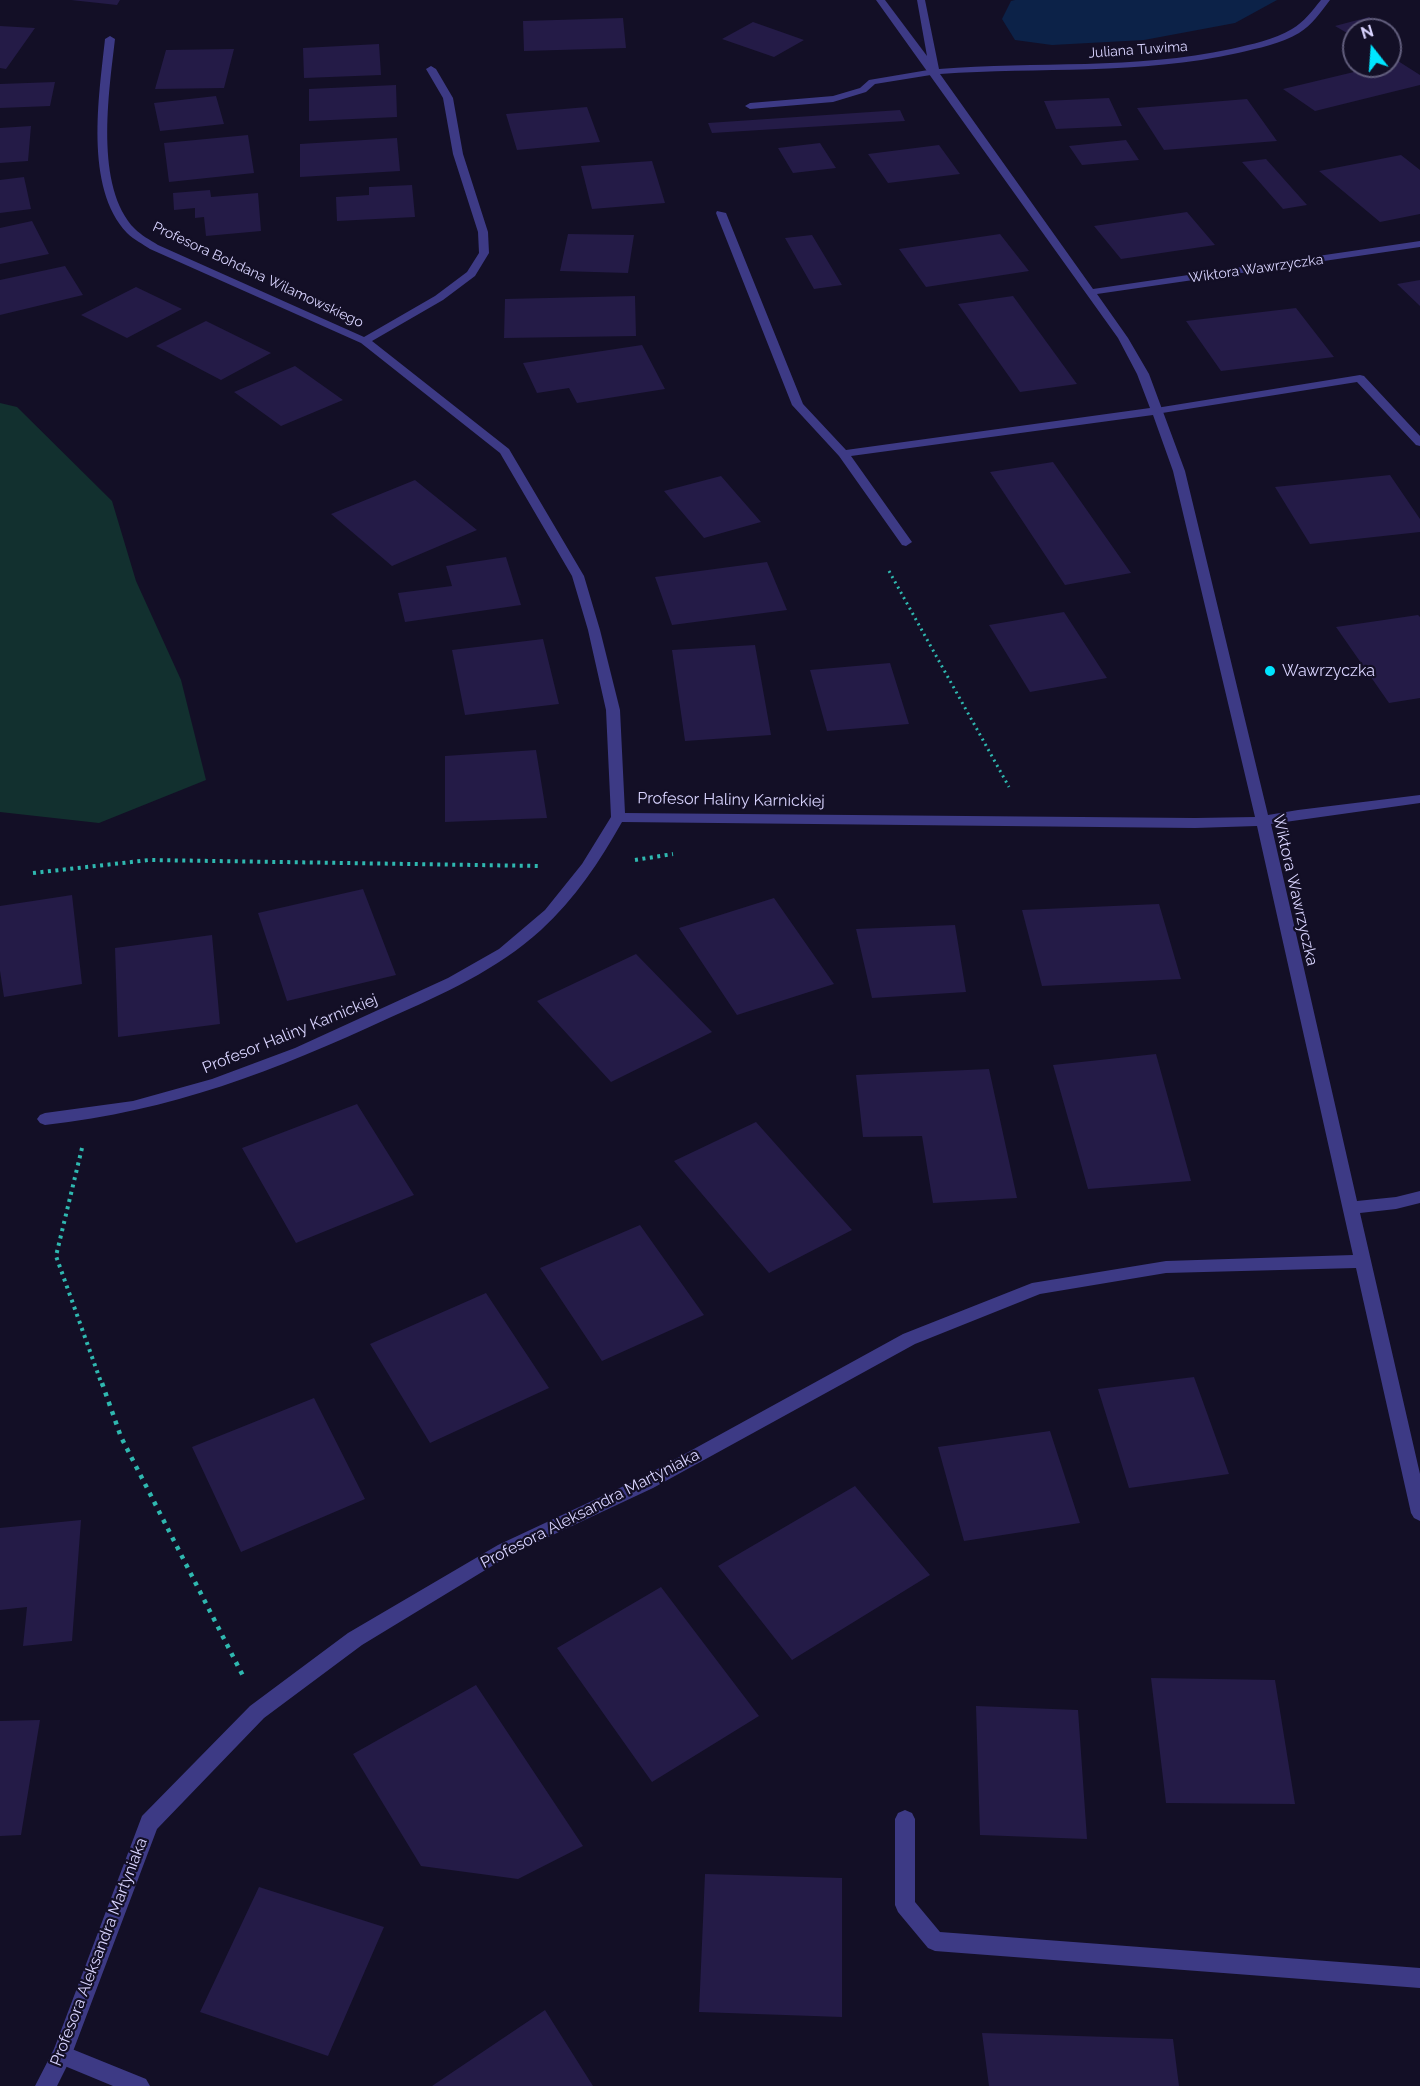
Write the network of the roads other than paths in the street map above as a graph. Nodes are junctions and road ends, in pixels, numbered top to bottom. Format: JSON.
{"nodes":[{"id":1,"x":880,"y":0,"type":"edge"},
{"id":2,"x":921,"y":0,"type":"edge"},
{"id":3,"x":1326,"y":0,"type":"edge"},
{"id":4,"x":110,"y":39,"type":"dead end"},
{"id":5,"x":431,"y":69,"type":"dead end"},
{"id":6,"x":934,"y":72,"type":"junction"},
{"id":7,"x":750,"y":106,"type":"dead end"},
{"id":8,"x":720,"y":213,"type":"dead end"},
{"id":9,"x":1420,"y":244,"type":"edge"},
{"id":10,"x":1091,"y":292,"type":"junction"},
{"id":11,"x":365,"y":341,"type":"junction"},
{"id":12,"x":1156,"y":411,"type":"junction"},
{"id":13,"x":1420,"y":443,"type":"edge"},
{"id":14,"x":843,"y":454,"type":"junction"},
{"id":15,"x":906,"y":542,"type":"road end"},
{"id":16,"x":1420,"y":799,"type":"edge"},
{"id":17,"x":618,"y":817,"type":"junction"},
{"id":18,"x":1263,"y":821,"type":"junction"},
{"id":19,"x":45,"y":1119,"type":"dead end"},
{"id":20,"x":1420,"y":1197,"type":"edge"},
{"id":21,"x":1352,"y":1208,"type":"junction"},
{"id":22,"x":1364,"y":1261,"type":"junction"},
{"id":23,"x":1420,"y":1513,"type":"edge"},
{"id":24,"x":905,"y":1819,"type":"dead end"},
{"id":25,"x":1420,"y":1978,"type":"edge"},
{"id":26,"x":62,"y":2055,"type":"junction"},
{"id":27,"x":46,"y":2086,"type":"edge"},
{"id":28,"x":139,"y":2086,"type":"edge"}],
"edges":[{"from":1,"to":6,"type":"street","name":"Wiktora Wawrzyczka"},
{"from":2,"to":6,"type":"street","name":"Wiktora Wawrzyczka"},
{"from":3,"to":6,"type":"street","name":"Juliana Tuwima"},
{"from":4,"to":11,"type":"street","name":"Profesora Bohdana Wilamowskiego"},
{"from":5,"to":11,"type":"street"},
{"from":6,"to":7,"type":"street","name":"Juliana Tuwima"},
{"from":6,"to":10,"type":"street","name":"Wiktora Wawrzyczka"},
{"from":8,"to":14,"type":"street"},
{"from":9,"to":10,"type":"street","name":"Wiktora Wawrzyczka"},
{"from":10,"to":12,"type":"street","name":"Wiktora Wawrzyczka"},
{"from":11,"to":17,"type":"street","name":"Profesora Bohdana Wilamowskiego"},
{"from":12,"to":13,"type":"street"},
{"from":12,"to":14,"type":"street"},
{"from":12,"to":18,"type":"street","name":"Wiktora Wawrzyczka"},
{"from":14,"to":15,"type":"street"},
{"from":16,"to":18,"type":"street","name":"Profesor Haliny Karnickiej"},
{"from":17,"to":18,"type":"street","name":"Profesor Haliny Karnickiej"},
{"from":17,"to":19,"type":"street","name":"Profesor Haliny Karnickiej"},
{"from":18,"to":21,"type":"street","name":"Wiktora Wawrzyczka"},
{"from":20,"to":21,"type":"street"},
{"from":21,"to":22,"type":"street","name":"Wiktora Wawrzyczka"},
{"from":22,"to":23,"type":"street","name":"Wiktora Wawrzyczka"},
{"from":22,"to":26,"type":"street","name":"Profesora Aleksandra Martyniaka"},
{"from":24,"to":25,"type":"street"},
{"from":26,"to":27,"type":"street","name":"Profesora Aleksandra Martyniaka"},
{"from":26,"to":28,"type":"street"}]}
